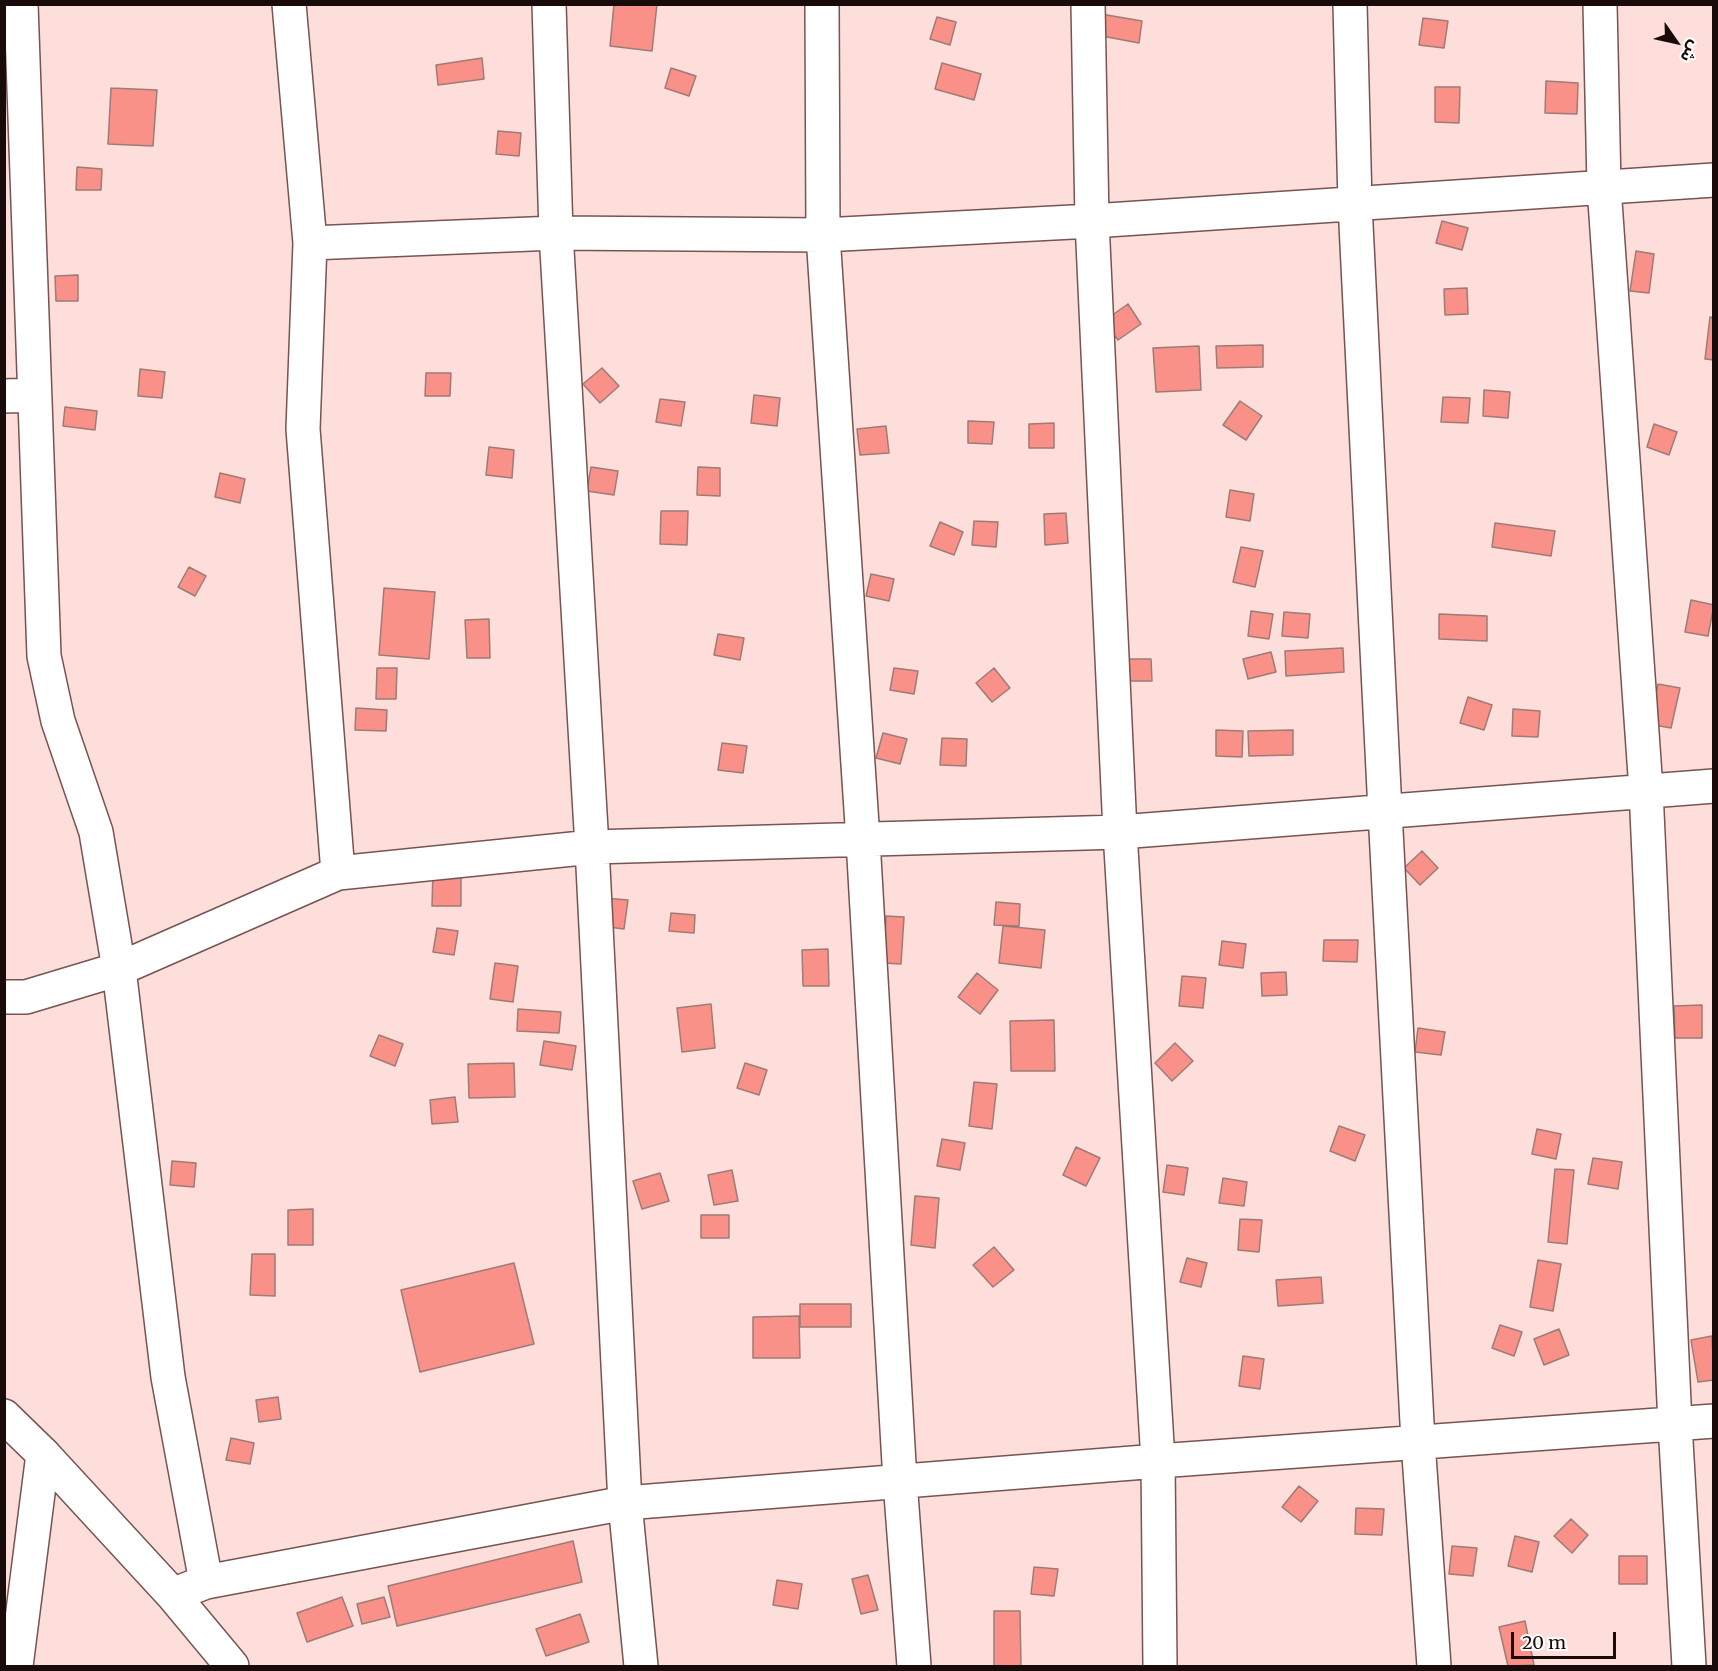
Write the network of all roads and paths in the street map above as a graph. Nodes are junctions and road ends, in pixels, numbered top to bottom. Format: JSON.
{"nodes":[{"id":1,"x":21,"y":4,"type":"edge"},
{"id":2,"x":290,"y":4,"type":"edge"},
{"id":3,"x":549,"y":4,"type":"edge"},
{"id":4,"x":822,"y":4,"type":"edge"},
{"id":5,"x":1088,"y":4,"type":"edge"},
{"id":6,"x":1350,"y":4,"type":"edge"},
{"id":7,"x":1600,"y":4,"type":"edge"},
{"id":8,"x":1713,"y":180,"type":"edge"},
{"id":9,"x":1604,"y":187,"type":"junction"},
{"id":10,"x":1355,"y":204,"type":"junction"},
{"id":11,"x":1092,"y":221,"type":"junction"},
{"id":12,"x":556,"y":233,"type":"junction"},
{"id":13,"x":823,"y":235,"type":"junction"},
{"id":14,"x":310,"y":243,"type":"junction"},
{"id":15,"x":19,"y":395,"type":"edge"},
{"id":16,"x":1713,"y":786,"type":"edge"},
{"id":17,"x":1646,"y":790,"type":"junction"},
{"id":18,"x":1384,"y":811,"type":"junction"},
{"id":19,"x":1120,"y":832,"type":"junction"},
{"id":20,"x":863,"y":840,"type":"junction"},
{"id":21,"x":592,"y":847,"type":"junction"},
{"id":22,"x":338,"y":873,"type":"junction"},
{"id":23,"x":119,"y":969,"type":"junction"},
{"id":24,"x":4,"y":998,"type":"edge"},
{"id":25,"x":4,"y":1416,"type":"edge"},
{"id":26,"x":1713,"y":1421,"type":"edge"},
{"id":27,"x":1675,"y":1424,"type":"junction"},
{"id":28,"x":1418,"y":1442,"type":"junction"},
{"id":29,"x":43,"y":1454,"type":"junction"},
{"id":30,"x":1158,"y":1461,"type":"junction"},
{"id":31,"x":900,"y":1481,"type":"junction"},
{"id":32,"x":625,"y":1503,"type":"junction"},
{"id":33,"x":206,"y":1582,"type":"junction"},
{"id":34,"x":172,"y":1594,"type":"junction"},
{"id":35,"x":16,"y":1666,"type":"edge"},
{"id":36,"x":232,"y":1666,"type":"edge"},
{"id":37,"x":641,"y":1666,"type":"edge"},
{"id":38,"x":914,"y":1666,"type":"edge"},
{"id":39,"x":1160,"y":1666,"type":"edge"},
{"id":40,"x":1434,"y":1666,"type":"edge"},
{"id":41,"x":1689,"y":1666,"type":"edge"}],
"edges":[{"from":1,"to":15,"type":"street"},
{"from":2,"to":14,"type":"street"},
{"from":3,"to":12,"type":"street"},
{"from":4,"to":13,"type":"street"},
{"from":5,"to":11,"type":"street"},
{"from":6,"to":10,"type":"street"},
{"from":7,"to":9,"type":"street"},
{"from":8,"to":9,"type":"street"},
{"from":9,"to":10,"type":"street"},
{"from":9,"to":17,"type":"street"},
{"from":10,"to":11,"type":"street"},
{"from":10,"to":18,"type":"street"},
{"from":11,"to":13,"type":"street"},
{"from":11,"to":19,"type":"street"},
{"from":12,"to":13,"type":"street"},
{"from":12,"to":14,"type":"street"},
{"from":12,"to":21,"type":"street"},
{"from":13,"to":20,"type":"street"},
{"from":14,"to":22,"type":"street"},
{"from":15,"to":23,"type":"street"},
{"from":16,"to":17,"type":"street"},
{"from":17,"to":18,"type":"street"},
{"from":17,"to":27,"type":"street"},
{"from":18,"to":19,"type":"street"},
{"from":18,"to":28,"type":"street"},
{"from":19,"to":20,"type":"street"},
{"from":19,"to":30,"type":"street"},
{"from":20,"to":21,"type":"street"},
{"from":20,"to":31,"type":"street"},
{"from":21,"to":22,"type":"street"},
{"from":21,"to":32,"type":"street"},
{"from":22,"to":23,"type":"street"},
{"from":23,"to":24,"type":"street"},
{"from":23,"to":33,"type":"street"},
{"from":25,"to":29,"type":"street"},
{"from":26,"to":27,"type":"street"},
{"from":27,"to":28,"type":"street"},
{"from":27,"to":41,"type":"street"},
{"from":28,"to":30,"type":"street"},
{"from":28,"to":40,"type":"street"},
{"from":29,"to":34,"type":"street"},
{"from":29,"to":35,"type":"street"},
{"from":30,"to":31,"type":"street"},
{"from":30,"to":39,"type":"street"},
{"from":31,"to":32,"type":"street"},
{"from":31,"to":38,"type":"street"},
{"from":32,"to":33,"type":"street"},
{"from":32,"to":37,"type":"street"},
{"from":33,"to":34,"type":"street"},
{"from":34,"to":36,"type":"street"}]}
